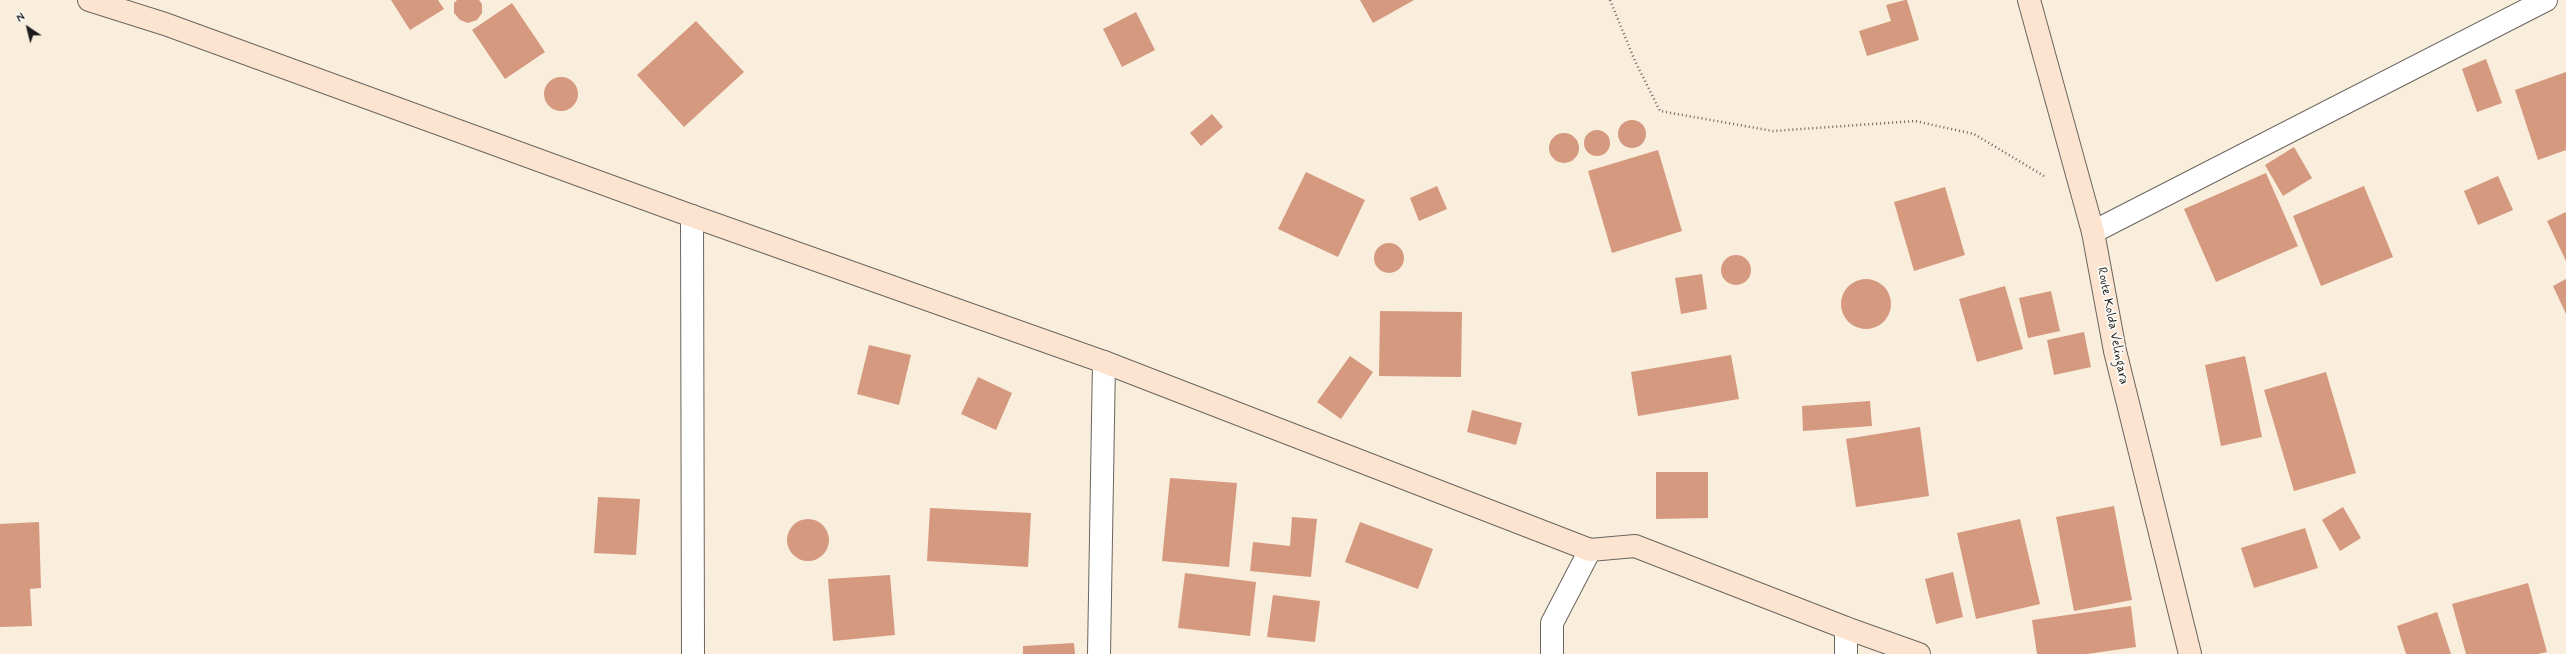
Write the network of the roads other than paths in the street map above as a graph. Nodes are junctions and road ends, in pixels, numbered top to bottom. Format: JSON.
{"nodes":[{"id":1,"x":89,"y":0,"type":"edge"},
{"id":2,"x":2029,"y":0,"type":"edge"},
{"id":3,"x":2546,"y":0,"type":"edge"},
{"id":4,"x":692,"y":216,"type":"junction"},
{"id":5,"x":2093,"y":232,"type":"junction"},
{"id":6,"x":1104,"y":362,"type":"junction"},
{"id":7,"x":1590,"y":550,"type":"junction"},
{"id":8,"x":1846,"y":628,"type":"junction"},
{"id":9,"x":693,"y":654,"type":"edge"},
{"id":10,"x":1099,"y":654,"type":"edge"},
{"id":11,"x":1552,"y":654,"type":"edge"},
{"id":12,"x":1846,"y":654,"type":"edge"},
{"id":13,"x":1919,"y":654,"type":"edge"},
{"id":14,"x":2190,"y":654,"type":"edge"}],
"edges":[{"from":1,"to":4,"type":"main road"},
{"from":2,"to":5,"type":"main road","name":"Route Kolda Velingara"},
{"from":3,"to":5,"type":"street"},
{"from":4,"to":6,"type":"main road"},
{"from":4,"to":9,"type":"street"},
{"from":5,"to":14,"type":"main road","name":"Route Kolda Velingara"},
{"from":6,"to":7,"type":"main road"},
{"from":6,"to":10,"type":"street"},
{"from":7,"to":8,"type":"main road"},
{"from":7,"to":11,"type":"street"},
{"from":8,"to":12,"type":"street"},
{"from":8,"to":13,"type":"main road"}]}
